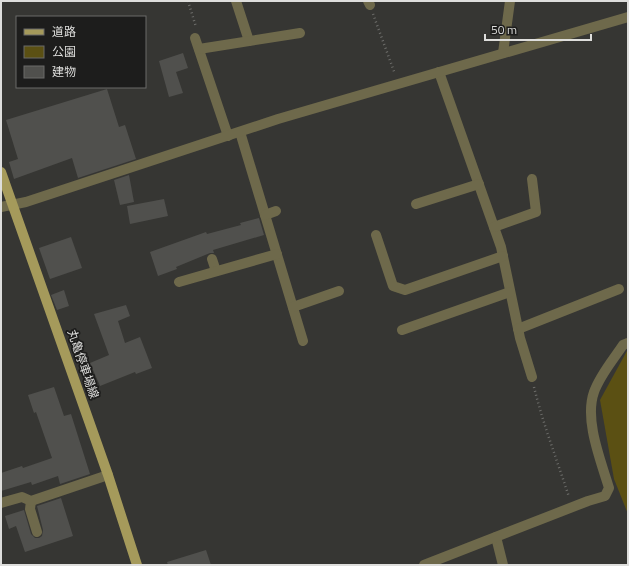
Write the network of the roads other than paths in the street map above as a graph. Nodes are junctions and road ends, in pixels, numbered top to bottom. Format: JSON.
{"nodes":[{"id":1,"x":236,"y":1,"type":"edge"},
{"id":2,"x":510,"y":1,"type":"edge"},
{"id":3,"x":628,"y":17,"type":"edge"},
{"id":4,"x":300,"y":33,"type":"dead end"},
{"id":5,"x":195,"y":38,"type":"road end"},
{"id":6,"x":249,"y":41,"type":"junction"},
{"id":7,"x":199,"y":49,"type":"junction"},
{"id":8,"x":503,"y":53,"type":"junction"},
{"id":9,"x":439,"y":72,"type":"junction"},
{"id":10,"x":240,"y":132,"type":"junction"},
{"id":11,"x":228,"y":136,"type":"junction"},
{"id":12,"x":1,"y":172,"type":"edge"},
{"id":13,"x":532,"y":179,"type":"dead end"},
{"id":14,"x":479,"y":184,"type":"junction"},
{"id":15,"x":416,"y":204,"type":"dead end"},
{"id":16,"x":13,"y":205,"type":"junction"},
{"id":17,"x":1,"y":208,"type":"edge"},
{"id":18,"x":276,"y":211,"type":"dead end"},
{"id":19,"x":265,"y":215,"type":"junction"},
{"id":20,"x":494,"y":227,"type":"junction"},
{"id":21,"x":376,"y":235,"type":"dead end"},
{"id":22,"x":277,"y":254,"type":"junction"},
{"id":23,"x":503,"y":256,"type":"junction"},
{"id":24,"x":212,"y":259,"type":"dead end"},
{"id":25,"x":216,"y":271,"type":"junction"},
{"id":26,"x":179,"y":282,"type":"dead end"},
{"id":27,"x":619,"y":289,"type":"dead end"},
{"id":28,"x":340,"y":292,"type":"dead end"},
{"id":29,"x":510,"y":292,"type":"junction"},
{"id":30,"x":293,"y":307,"type":"junction"},
{"id":31,"x":518,"y":329,"type":"junction"},
{"id":32,"x":402,"y":330,"type":"dead end"},
{"id":33,"x":302,"y":341,"type":"dead end"},
{"id":34,"x":628,"y":343,"type":"edge"},
{"id":35,"x":532,"y":377,"type":"road end"},
{"id":36,"x":108,"y":475,"type":"junction"},
{"id":37,"x":31,"y":501,"type":"junction"},
{"id":38,"x":1,"y":503,"type":"edge"},
{"id":39,"x":37,"y":532,"type":"dead end"},
{"id":40,"x":496,"y":537,"type":"junction"},
{"id":41,"x":137,"y":565,"type":"edge"},
{"id":42,"x":424,"y":565,"type":"edge"},
{"id":43,"x":503,"y":565,"type":"edge"}],
"edges":[{"from":1,"to":6,"type":"street"},
{"from":2,"to":8,"type":"street"},
{"from":3,"to":8,"type":"street"},
{"from":4,"to":6,"type":"street"},
{"from":5,"to":7,"type":"street"},
{"from":6,"to":7,"type":"street"},
{"from":7,"to":11,"type":"street"},
{"from":8,"to":9,"type":"street"},
{"from":9,"to":10,"type":"street"},
{"from":9,"to":14,"type":"street"},
{"from":10,"to":11,"type":"street"},
{"from":10,"to":19,"type":"street"},
{"from":11,"to":16,"type":"street"},
{"from":12,"to":16,"type":"main road","name":"丸亀停車場線"},
{"from":13,"to":20,"type":"street"},
{"from":14,"to":15,"type":"street"},
{"from":14,"to":20,"type":"street"},
{"from":16,"to":17,"type":"street"},
{"from":16,"to":36,"type":"main road","name":"丸亀停車場線"},
{"from":18,"to":19,"type":"street"},
{"from":19,"to":22,"type":"street"},
{"from":20,"to":23,"type":"street"},
{"from":21,"to":23,"type":"street"},
{"from":22,"to":25,"type":"street"},
{"from":22,"to":30,"type":"street"},
{"from":23,"to":29,"type":"street"},
{"from":24,"to":25,"type":"street"},
{"from":25,"to":26,"type":"street"},
{"from":27,"to":31,"type":"street"},
{"from":28,"to":30,"type":"street"},
{"from":29,"to":31,"type":"street"},
{"from":29,"to":32,"type":"street"},
{"from":30,"to":33,"type":"street"},
{"from":31,"to":35,"type":"street"},
{"from":34,"to":40,"type":"street"},
{"from":36,"to":37,"type":"street"},
{"from":36,"to":41,"type":"main road","name":"丸亀停車場線"},
{"from":37,"to":38,"type":"street"},
{"from":37,"to":39,"type":"street"},
{"from":40,"to":42,"type":"street"},
{"from":40,"to":43,"type":"street"}]}
